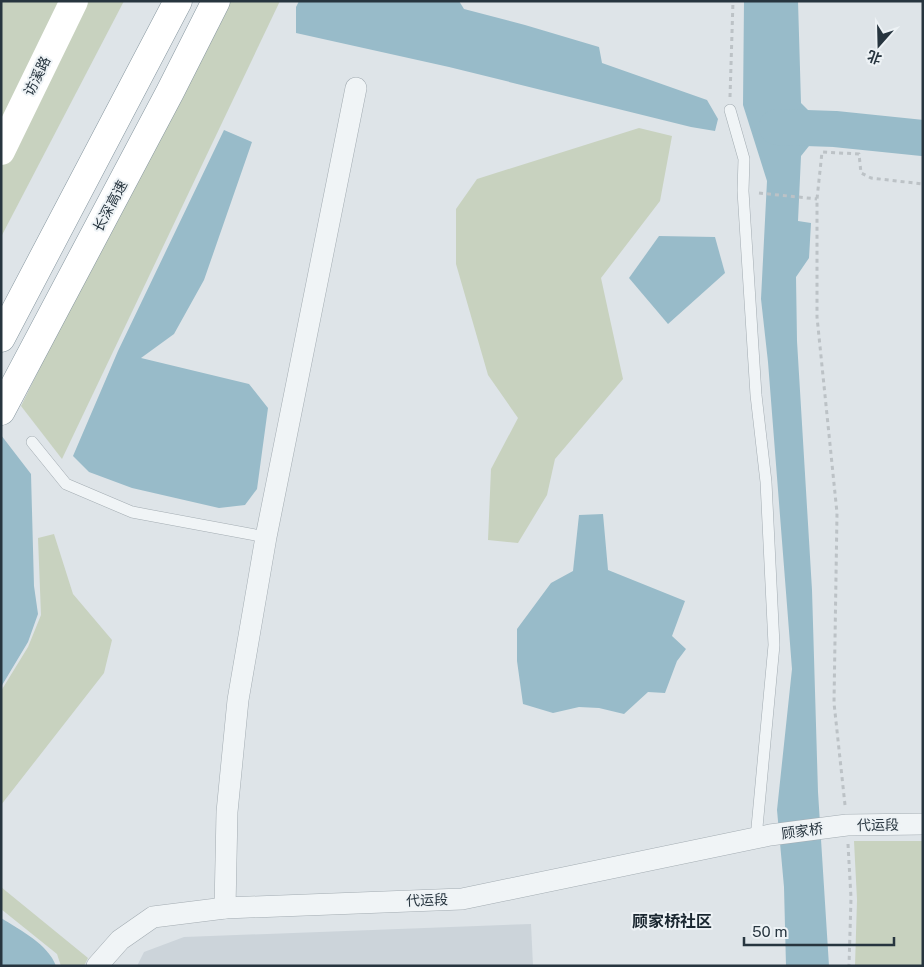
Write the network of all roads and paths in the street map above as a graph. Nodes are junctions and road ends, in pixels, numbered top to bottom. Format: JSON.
{"nodes":[{"id":1,"x":74,"y":1,"type":"edge"},
{"id":2,"x":178,"y":1,"type":"edge"},
{"id":3,"x":216,"y":1,"type":"edge"},
{"id":4,"x":733,"y":1,"type":"edge"},
{"id":5,"x":356,"y":88,"type":"dead end"},
{"id":6,"x":730,"y":110,"type":"joint"},
{"id":7,"x":1,"y":151,"type":"edge"},
{"id":8,"x":923,"y":184,"type":"edge"},
{"id":9,"x":743,"y":191,"type":"junction"},
{"id":10,"x":817,"y":199,"type":"junction"},
{"id":11,"x":1,"y":338,"type":"edge"},
{"id":12,"x":6,"y":402,"type":"edge"},
{"id":13,"x":32,"y":442,"type":"dead end"},
{"id":14,"x":266,"y":537,"type":"junction"},
{"id":15,"x":923,"y":824,"type":"edge"},
{"id":16,"x":840,"y":826,"type":"junction"},
{"id":17,"x":763,"y":837,"type":"junction"},
{"id":18,"x":226,"y":908,"type":"junction"},
{"id":19,"x":96,"y":966,"type":"edge"},
{"id":20,"x":849,"y":966,"type":"edge"}],
"edges":[{"from":1,"to":7,"type":"main road","name":"访溪路"},
{"from":2,"to":11,"type":"main road"},
{"from":3,"to":12,"type":"main road","name":"长深高速"},
{"from":4,"to":6,"type":"path"},
{"from":5,"to":14,"type":"street"},
{"from":6,"to":9,"type":"lane"},
{"from":8,"to":10,"type":"path"},
{"from":9,"to":10,"type":"path"},
{"from":9,"to":17,"type":"lane"},
{"from":10,"to":16,"type":"path"},
{"from":13,"to":14,"type":"lane"},
{"from":14,"to":18,"type":"street"},
{"from":15,"to":16,"type":"street","name":"代运段"},
{"from":16,"to":17,"type":"street","name":"顾家桥"},
{"from":16,"to":20,"type":"path"},
{"from":17,"to":18,"type":"street","name":"代运段"},
{"from":18,"to":19,"type":"street","name":"代运段"}]}
